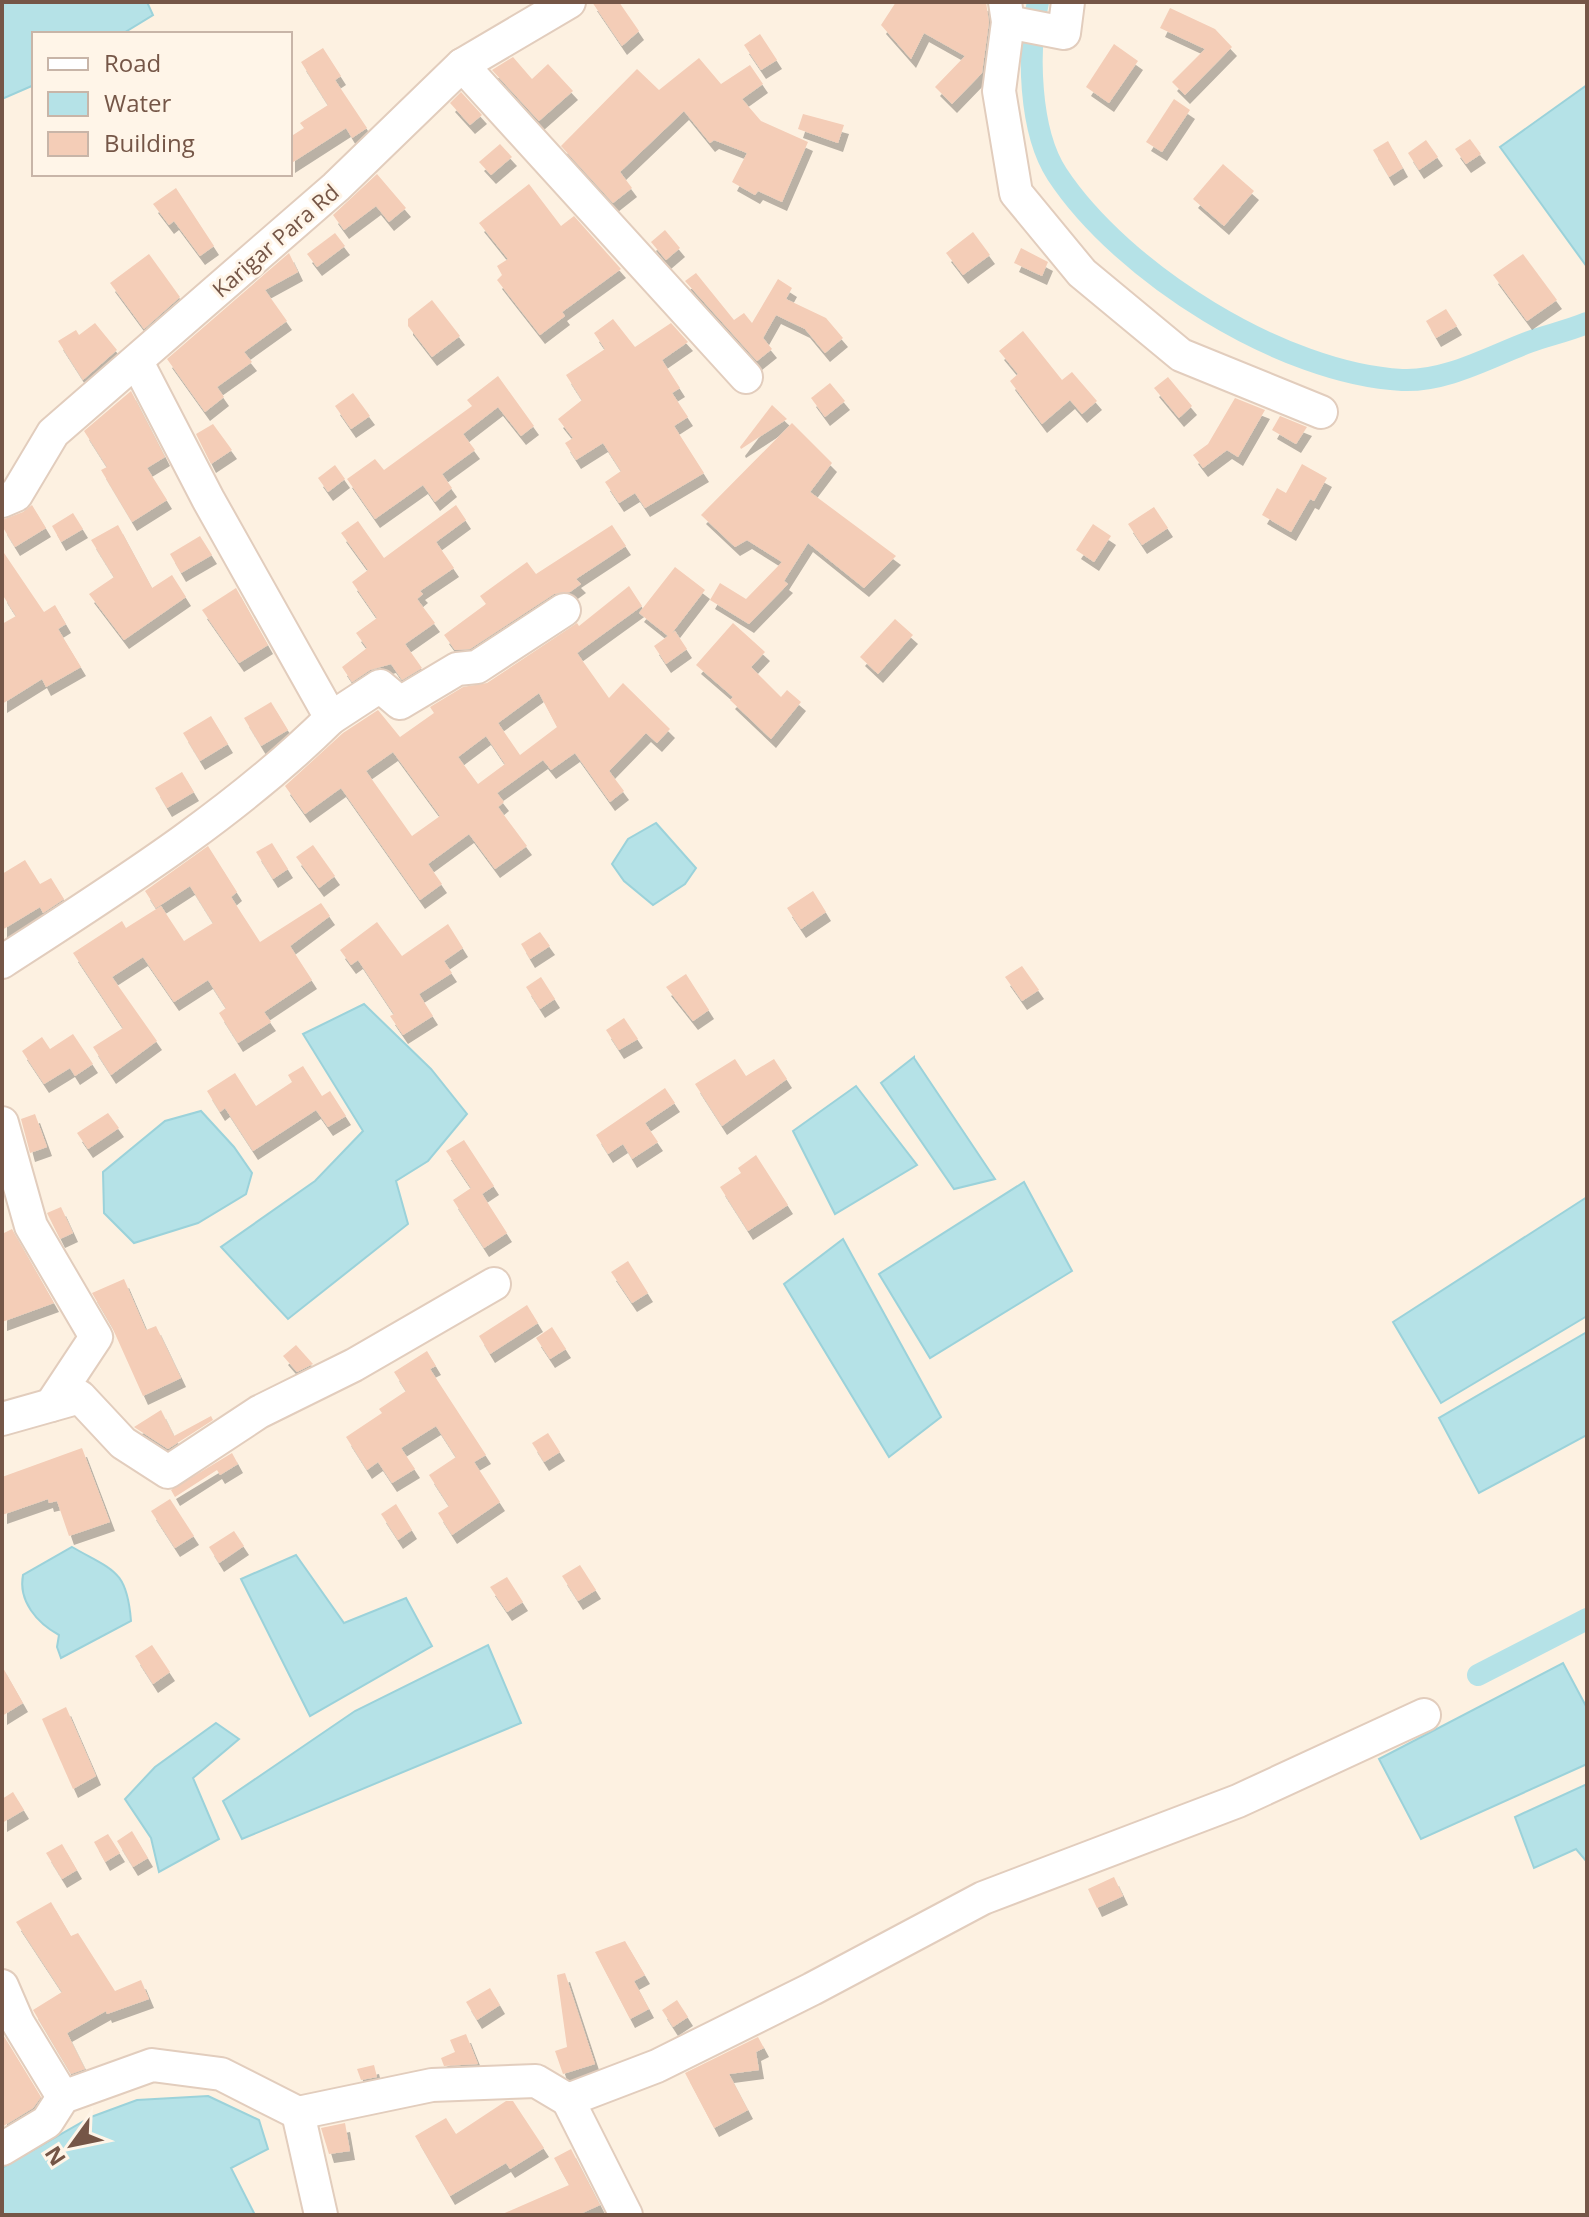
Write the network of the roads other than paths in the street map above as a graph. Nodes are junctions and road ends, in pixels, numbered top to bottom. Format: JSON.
{"nodes":[{"id":1,"x":569,"y":2,"type":"edge"},
{"id":2,"x":1006,"y":12,"type":"edge"},
{"id":3,"x":1066,"y":18,"type":"edge"},
{"id":4,"x":462,"y":65,"type":"junction"},
{"id":5,"x":137,"y":362,"type":"junction"},
{"id":6,"x":746,"y":377,"type":"dead end"},
{"id":7,"x":1321,"y":412,"type":"dead end"},
{"id":8,"x":2,"y":501,"type":"edge"},
{"id":9,"x":564,"y":610,"type":"dead end"},
{"id":10,"x":331,"y":718,"type":"junction"},
{"id":11,"x":2,"y":962,"type":"edge"},
{"id":12,"x":2,"y":1123,"type":"edge"},
{"id":13,"x":494,"y":1284,"type":"dead end"},
{"id":14,"x":51,"y":1405,"type":"junction"},
{"id":15,"x":2,"y":1419,"type":"edge"},
{"id":16,"x":1424,"y":1715,"type":"dead end"},
{"id":17,"x":2,"y":1986,"type":"edge"},
{"id":18,"x":63,"y":2097,"type":"junction"},
{"id":19,"x":568,"y":2100,"type":"junction"},
{"id":20,"x":298,"y":2113,"type":"junction"},
{"id":21,"x":2,"y":2149,"type":"edge"},
{"id":22,"x":321,"y":2215,"type":"edge"},
{"id":23,"x":626,"y":2215,"type":"edge"}],
"edges":[{"from":1,"to":4,"type":"street","name":"Karigar Para Rd"},
{"from":2,"to":3,"type":"street"},
{"from":2,"to":7,"type":"street"},
{"from":4,"to":5,"type":"street","name":"Karigar Para Rd"},
{"from":4,"to":6,"type":"street"},
{"from":5,"to":8,"type":"street","name":"Karigar Para Rd"},
{"from":5,"to":10,"type":"street"},
{"from":9,"to":10,"type":"street"},
{"from":10,"to":11,"type":"street"},
{"from":12,"to":14,"type":"street"},
{"from":13,"to":14,"type":"street"},
{"from":14,"to":15,"type":"street"},
{"from":16,"to":19,"type":"street"},
{"from":17,"to":18,"type":"street"},
{"from":18,"to":20,"type":"street"},
{"from":18,"to":21,"type":"street"},
{"from":19,"to":20,"type":"street"},
{"from":19,"to":23,"type":"street"},
{"from":20,"to":22,"type":"street"}]}
